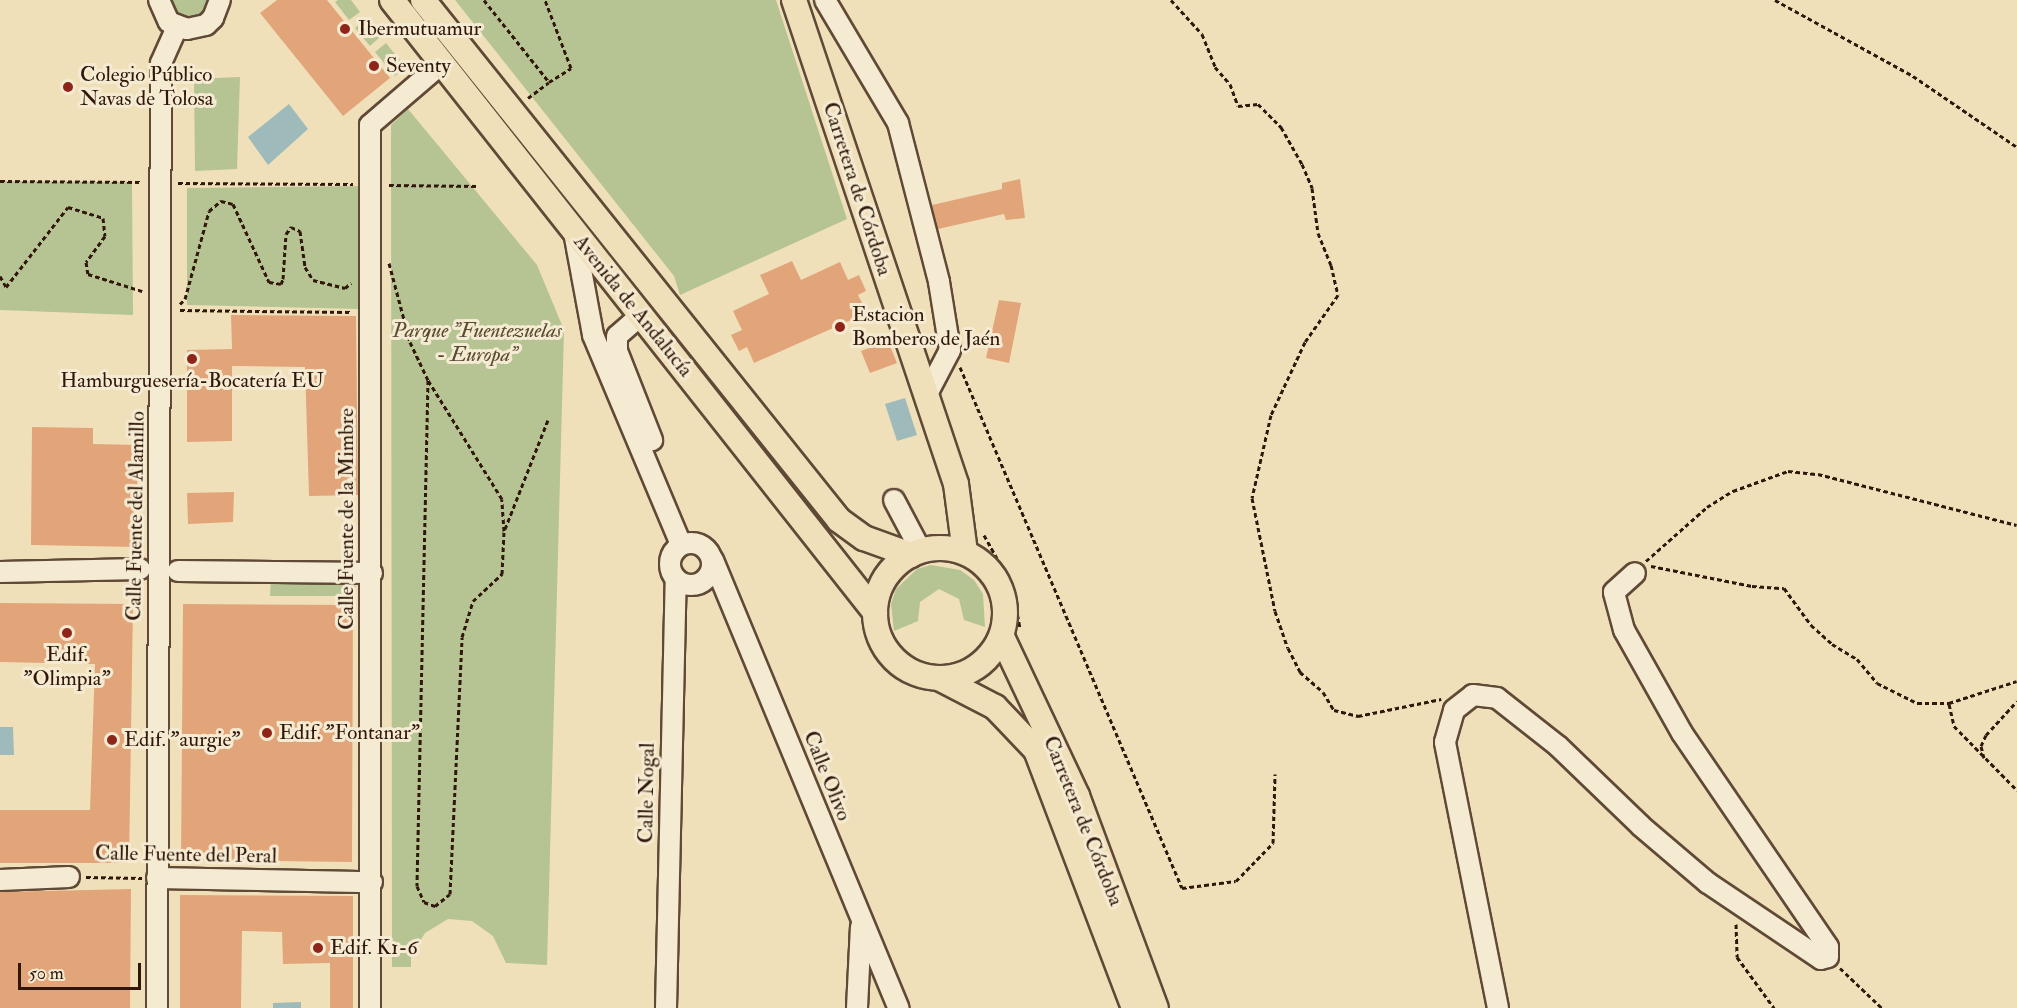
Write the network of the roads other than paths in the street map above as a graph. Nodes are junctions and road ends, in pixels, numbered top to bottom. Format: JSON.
{"nodes":[{"id":1,"x":159,"y":0,"type":"edge"},
{"id":2,"x":220,"y":0,"type":"edge"},
{"id":3,"x":392,"y":0,"type":"edge"},
{"id":4,"x":423,"y":0,"type":"edge"},
{"id":5,"x":794,"y":0,"type":"edge"},
{"id":6,"x":825,"y":0,"type":"edge"},
{"id":7,"x":177,"y":27,"type":"junction"},
{"id":8,"x":442,"y":63,"type":"junction"},
{"id":9,"x":574,"y":232,"type":"junction"},
{"id":10,"x":640,"y":316,"type":"junction"},
{"id":11,"x":926,"y":396,"type":"junction"},
{"id":12,"x":894,"y":500,"type":"dead end"},
{"id":13,"x":688,"y":543,"type":"junction"},
{"id":14,"x":965,"y":552,"type":"junction"},
{"id":15,"x":916,"y":553,"type":"junction"},
{"id":16,"x":713,"y":560,"type":"junction"},
{"id":17,"x":140,"y":569,"type":"dead end"},
{"id":18,"x":178,"y":571,"type":"dead end"},
{"id":19,"x":0,"y":572,"type":"edge"},
{"id":20,"x":372,"y":573,"type":"junction"},
{"id":21,"x":1635,"y":573,"type":"dead end"},
{"id":22,"x":676,"y":579,"type":"junction"},
{"id":23,"x":875,"y":612,"type":"junction"},
{"id":24,"x":1002,"y":637,"type":"junction"},
{"id":25,"x":941,"y":679,"type":"junction"},
{"id":26,"x":69,"y":877,"type":"road end"},
{"id":27,"x":157,"y":878,"type":"junction"},
{"id":28,"x":0,"y":880,"type":"edge"},
{"id":29,"x":372,"y":882,"type":"junction"},
{"id":30,"x":861,"y":923,"type":"junction"},
{"id":31,"x":157,"y":1008,"type":"edge"},
{"id":32,"x":370,"y":1008,"type":"edge"},
{"id":33,"x":666,"y":1008,"type":"edge"},
{"id":34,"x":856,"y":1008,"type":"edge"},
{"id":35,"x":899,"y":1008,"type":"edge"},
{"id":36,"x":1134,"y":1008,"type":"edge"},
{"id":37,"x":1156,"y":1008,"type":"edge"},
{"id":38,"x":1498,"y":1008,"type":"edge"}],
"edges":[{"from":1,"to":7,"type":"street"},
{"from":2,"to":7,"type":"street"},
{"from":3,"to":8,"type":"main road","name":"Avenida de Andalucía"},
{"from":4,"to":15,"type":"main road","name":"Avenida de Andalucía"},
{"from":5,"to":11,"type":"main road","name":"Carretera de Córdoba"},
{"from":6,"to":11,"type":"street"},
{"from":7,"to":27,"type":"street","name":"Calle Fuente del Alamillo"},
{"from":8,"to":9,"type":"main road","name":"Avenida de Andalucía"},
{"from":8,"to":20,"type":"street","name":"Calle Fuente de la Mimbre"},
{"from":9,"to":10,"type":"main road","name":"Avenida de Andalucía"},
{"from":9,"to":13,"type":"street"},
{"from":10,"to":13,"type":"street"},
{"from":10,"to":23,"type":"main road","name":"Avenida de Andalucía"},
{"from":11,"to":14,"type":"main road","name":"Carretera de Córdoba"},
{"from":12,"to":15,"type":"street"},
{"from":13,"to":16,"type":"street"},
{"from":13,"to":22,"type":"street"},
{"from":14,"to":15,"type":"main road"},
{"from":14,"to":24,"type":"main road"},
{"from":15,"to":23,"type":"main road"},
{"from":16,"to":22,"type":"street"},
{"from":16,"to":30,"type":"street","name":"Calle Olivo"},
{"from":17,"to":19,"type":"street"},
{"from":18,"to":20,"type":"street"},
{"from":20,"to":29,"type":"street","name":"Calle Fuente de la Mimbre"},
{"from":21,"to":38,"type":"street"},
{"from":22,"to":33,"type":"street","name":"Calle Nogal"},
{"from":23,"to":25,"type":"main road"},
{"from":24,"to":25,"type":"main road"},
{"from":24,"to":37,"type":"main road","name":"Carretera de Córdoba"},
{"from":25,"to":36,"type":"main road","name":"Carretera de Córdoba"},
{"from":26,"to":28,"type":"street","name":"Calle Fuente del Peral"},
{"from":27,"to":29,"type":"street","name":"Calle Fuente del Peral"},
{"from":27,"to":31,"type":"street","name":"Calle Fuente del Alamillo"},
{"from":29,"to":32,"type":"street","name":"Calle Fuente de la Mimbre"},
{"from":30,"to":34,"type":"street"},
{"from":30,"to":35,"type":"street","name":"Calle Olivo"}]}
